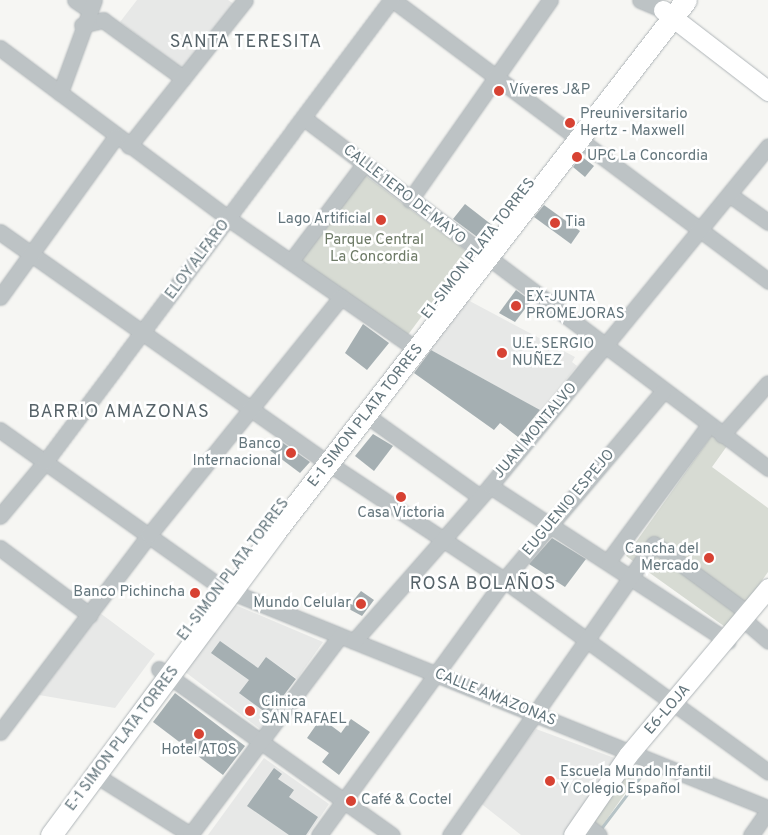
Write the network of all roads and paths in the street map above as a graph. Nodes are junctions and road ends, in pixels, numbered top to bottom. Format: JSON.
{"nodes":[{"id":1,"x":75,"y":0,"type":"edge"},
{"id":2,"x":392,"y":0,"type":"edge"},
{"id":3,"x":550,"y":0,"type":"edge"},
{"id":4,"x":640,"y":0,"type":"edge"},
{"id":5,"x":686,"y":0,"type":"edge"},
{"id":6,"x":241,"y":1,"type":"edge"},
{"id":7,"x":91,"y":4,"type":"edge"},
{"id":8,"x":669,"y":9,"type":"edge"},
{"id":9,"x":82,"y":25,"type":"junction"},
{"id":10,"x":0,"y":48,"type":"edge"},
{"id":11,"x":500,"y":77,"type":"junction"},
{"id":12,"x":183,"y":78,"type":"junction"},
{"id":13,"x":768,"y":91,"type":"edge"},
{"id":14,"x":60,"y":92,"type":"junction"},
{"id":15,"x":305,"y":119,"type":"junction"},
{"id":16,"x":116,"y":136,"type":"junction"},
{"id":17,"x":575,"y":136,"type":"junction"},
{"id":18,"x":130,"y":146,"type":"junction"},
{"id":19,"x":768,"y":146,"type":"edge"},
{"id":20,"x":364,"y":164,"type":"junction"},
{"id":21,"x":730,"y":195,"type":"junction"},
{"id":22,"x":410,"y":200,"type":"junction"},
{"id":23,"x":230,"y":219,"type":"junction"},
{"id":24,"x":768,"y":222,"type":"edge"},
{"id":25,"x":0,"y":232,"type":"edge"},
{"id":26,"x":700,"y":232,"type":"junction"},
{"id":27,"x":31,"y":254,"type":"junction"},
{"id":28,"x":483,"y":256,"type":"junction"},
{"id":29,"x":292,"y":261,"type":"junction"},
{"id":30,"x":768,"y":281,"type":"edge"},
{"id":31,"x":0,"y":297,"type":"edge"},
{"id":32,"x":341,"y":298,"type":"junction"},
{"id":33,"x":144,"y":332,"type":"junction"},
{"id":34,"x":406,"y":342,"type":"junction"},
{"id":35,"x":606,"y":348,"type":"junction"},
{"id":36,"x":768,"y":383,"type":"edge"},
{"id":37,"x":663,"y":391,"type":"junction"},
{"id":38,"x":251,"y":409,"type":"junction"},
{"id":39,"x":366,"y":415,"type":"junction"},
{"id":40,"x":709,"y":425,"type":"junction"},
{"id":41,"x":0,"y":430,"type":"edge"},
{"id":42,"x":722,"y":435,"type":"junction"},
{"id":43,"x":324,"y":460,"type":"junction"},
{"id":44,"x":45,"y":462,"type":"junction"},
{"id":45,"x":768,"y":468,"type":"edge"},
{"id":46,"x":485,"y":491,"type":"junction"},
{"id":47,"x":0,"y":516,"type":"edge"},
{"id":48,"x":553,"y":525,"type":"junction"},
{"id":49,"x":149,"y":535,"type":"junction"},
{"id":50,"x":443,"y":539,"type":"junction"},
{"id":51,"x":0,"y":548,"type":"edge"},
{"id":52,"x":609,"y":560,"type":"junction"},
{"id":53,"x":632,"y":577,"type":"junction"},
{"id":54,"x":504,"y":580,"type":"junction"},
{"id":55,"x":768,"y":588,"type":"edge"},
{"id":56,"x":227,"y":590,"type":"junction"},
{"id":57,"x":90,"y":615,"type":"junction"},
{"id":58,"x":746,"y":616,"type":"junction"},
{"id":59,"x":347,"y":638,"type":"junction"},
{"id":60,"x":586,"y":640,"type":"junction"},
{"id":61,"x":728,"y":641,"type":"junction"},
{"id":62,"x":768,"y":641,"type":"edge"},
{"id":63,"x":165,"y":673,"type":"junction"},
{"id":64,"x":435,"y":673,"type":"junction"},
{"id":65,"x":674,"y":704,"type":"junction"},
{"id":66,"x":537,"y":714,"type":"junction"},
{"id":67,"x":2,"y":724,"type":"edge"},
{"id":68,"x":263,"y":742,"type":"junction"},
{"id":69,"x":628,"y":755,"type":"junction"},
{"id":70,"x":768,"y":772,"type":"edge"},
{"id":71,"x":97,"y":776,"type":"junction"},
{"id":72,"x":344,"y":802,"type":"junction"},
{"id":73,"x":768,"y":809,"type":"edge"},
{"id":74,"x":578,"y":829,"type":"edge"},
{"id":75,"x":39,"y":835,"type":"edge"},
{"id":76,"x":51,"y":835,"type":"edge"},
{"id":77,"x":190,"y":835,"type":"edge"},
{"id":78,"x":319,"y":835,"type":"edge"},
{"id":79,"x":392,"y":835,"type":"edge"},
{"id":80,"x":450,"y":835,"type":"edge"},
{"id":81,"x":599,"y":835,"type":"edge"},
{"id":82,"x":751,"y":835,"type":"edge"}],
"edges":[{"from":1,"to":7,"type":"street"},
{"from":2,"to":11,"type":"street"},
{"from":2,"to":15,"type":"street","name":"ELOY ALFARO"},
{"from":3,"to":11,"type":"street"},
{"from":4,"to":8,"type":"street"},
{"from":5,"to":8,"type":"highway"},
{"from":6,"to":12,"type":"street"},
{"from":7,"to":9,"type":"street"},
{"from":8,"to":13,"type":"main road"},
{"from":8,"to":17,"type":"highway","name":"E1-SIMON PLATA TORRES"},
{"from":9,"to":12,"type":"street"},
{"from":9,"to":14,"type":"street"},
{"from":10,"to":14,"type":"street"},
{"from":11,"to":17,"type":"street"},
{"from":11,"to":22,"type":"street"},
{"from":12,"to":18,"type":"street"},
{"from":14,"to":16,"type":"street"},
{"from":15,"to":20,"type":"street","name":"CALLE 1ERO DE MAYO"},
{"from":15,"to":23,"type":"street","name":"ELOY ALFARO"},
{"from":16,"to":18,"type":"street"},
{"from":16,"to":27,"type":"street"},
{"from":17,"to":26,"type":"street"},
{"from":17,"to":28,"type":"highway","name":"E1-SIMON PLATA TORRES"},
{"from":18,"to":23,"type":"street"},
{"from":19,"to":21,"type":"street","name":"JUAN MONTALVO"},
{"from":20,"to":22,"type":"street","name":"CALLE 1ERO DE MAYO"},
{"from":20,"to":29,"type":"street"},
{"from":21,"to":24,"type":"street"},
{"from":21,"to":26,"type":"street","name":"JUAN MONTALVO"},
{"from":22,"to":28,"type":"street","name":"CALLE 1ERO DE MAYO"},
{"from":23,"to":29,"type":"street"},
{"from":23,"to":33,"type":"street","name":"ELOY ALFARO"},
{"from":25,"to":27,"type":"street"},
{"from":26,"to":30,"type":"street"},
{"from":26,"to":35,"type":"street","name":"JUAN MONTALVO"},
{"from":27,"to":31,"type":"street"},
{"from":27,"to":33,"type":"street"},
{"from":28,"to":34,"type":"highway","name":"E1-SIMON PLATA TORRES"},
{"from":28,"to":35,"type":"street","name":"CALLE 1ERO DE MAYO"},
{"from":28,"to":39,"type":"highway","name":"E-1 SIMON PLATA TORRES"},
{"from":29,"to":32,"type":"street"},
{"from":32,"to":34,"type":"street"},
{"from":32,"to":38,"type":"street"},
{"from":33,"to":38,"type":"street"},
{"from":33,"to":44,"type":"street","name":"ELOY ALFARO"},
{"from":34,"to":43,"type":"highway","name":"E1-SIMON PLATA TORRES"},
{"from":35,"to":37,"type":"street","name":"CALLE 1ERO DE MAYO"},
{"from":35,"to":46,"type":"street","name":"JUAN MONTALVO"},
{"from":36,"to":42,"type":"street"},
{"from":37,"to":40,"type":"street","name":"CALLE 1ERO DE MAYO"},
{"from":37,"to":48,"type":"street","name":"EUGUENIO ESPEJO"},
{"from":38,"to":43,"type":"street"},
{"from":38,"to":49,"type":"street"},
{"from":39,"to":43,"type":"highway","name":"E-1 SIMON PLATA TORRES"},
{"from":39,"to":46,"type":"street"},
{"from":40,"to":42,"type":"street","name":"CALLE 1ERO DE MAYO"},
{"from":40,"to":52,"type":"street"},
{"from":41,"to":44,"type":"street","name":"CALLE AMAZONAS"},
{"from":42,"to":45,"type":"street","name":"CALLE 1ERO DE MAYO"},
{"from":43,"to":50,"type":"street"},
{"from":43,"to":56,"type":"highway","name":"E1-SIMON PLATA TORRES"},
{"from":44,"to":47,"type":"street","name":"ELOY ALFARO"},
{"from":44,"to":49,"type":"street","name":"CALLE AMAZONAS"},
{"from":46,"to":48,"type":"street"},
{"from":46,"to":50,"type":"street","name":"JUAN MONTALVO"},
{"from":48,"to":52,"type":"street"},
{"from":48,"to":54,"type":"street","name":"EUGUENIO ESPEJO"},
{"from":49,"to":56,"type":"street","name":"CALLE AMAZONAS"},
{"from":49,"to":57,"type":"street"},
{"from":50,"to":54,"type":"street"},
{"from":50,"to":59,"type":"street","name":"JUAN MONTALVO"},
{"from":51,"to":57,"type":"street"},
{"from":52,"to":53,"type":"street"},
{"from":53,"to":58,"type":"street"},
{"from":53,"to":60,"type":"street"},
{"from":53,"to":61,"type":"street"},
{"from":54,"to":60,"type":"street"},
{"from":54,"to":64,"type":"street","name":"EUGUENIO ESPEJO"},
{"from":55,"to":58,"type":"main road","name":"E6-LOJA"},
{"from":56,"to":59,"type":"street","name":"CALLE AMAZONAS"},
{"from":56,"to":63,"type":"highway","name":"E1-SIMON PLATA TORRES"},
{"from":57,"to":67,"type":"street"},
{"from":58,"to":61,"type":"main road","name":"E6-LOJA"},
{"from":58,"to":62,"type":"street"},
{"from":59,"to":64,"type":"street","name":"CALLE AMAZONAS"},
{"from":59,"to":68,"type":"street","name":"JUAN MONTALVO"},
{"from":60,"to":65,"type":"street"},
{"from":60,"to":66,"type":"street"},
{"from":61,"to":65,"type":"main road","name":"E6-LOJA"},
{"from":63,"to":68,"type":"street"},
{"from":63,"to":71,"type":"highway","name":"E-1 SIMON PLATA TORRES"},
{"from":63,"to":75,"type":"highway","name":"E1-SIMON PLATA TORRES"},
{"from":64,"to":66,"type":"street","name":"CALLE AMAZONAS"},
{"from":64,"to":72,"type":"street","name":"EUGUENIO ESPEJO"},
{"from":65,"to":69,"type":"main road","name":"E6-LOJA"},
{"from":65,"to":70,"type":"street"},
{"from":66,"to":69,"type":"street","name":"CALLE AMAZONAS"},
{"from":66,"to":80,"type":"street"},
{"from":68,"to":72,"type":"street"},
{"from":68,"to":77,"type":"street","name":"JUAN MONTALVO"},
{"from":69,"to":73,"type":"street","name":"CALLE AMAZONAS"},
{"from":69,"to":74,"type":"main road","name":"E6-LOJA"},
{"from":71,"to":76,"type":"highway","name":"E-1 SIMON PLATA TORRES"},
{"from":71,"to":77,"type":"street"},
{"from":72,"to":78,"type":"street","name":"EUGUENIO ESPEJO"},
{"from":72,"to":79,"type":"street"},
{"from":73,"to":82,"type":"street"},
{"from":74,"to":81,"type":"street"}]}
